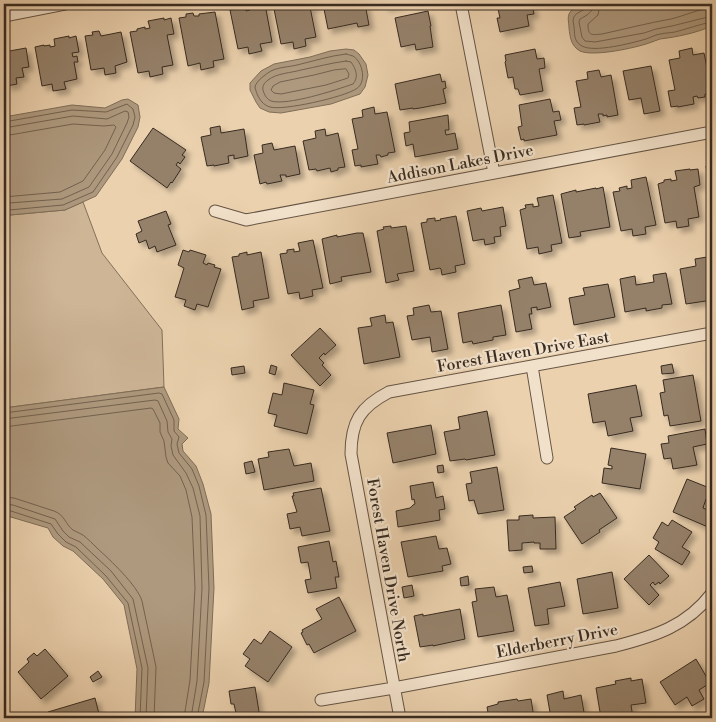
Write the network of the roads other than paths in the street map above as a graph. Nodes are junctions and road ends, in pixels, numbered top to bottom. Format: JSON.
{"nodes":[{"id":1,"x":65,"y":4,"type":"edge"},
{"id":2,"x":461,"y":4,"type":"edge"},
{"id":3,"x":4,"y":16,"type":"edge"},
{"id":4,"x":712,"y":132,"type":"edge"},
{"id":5,"x":494,"y":173,"type":"junction"},
{"id":6,"x":215,"y":211,"type":"dead end"},
{"id":7,"x":712,"y":333,"type":"edge"},
{"id":8,"x":532,"y":366,"type":"junction"},
{"id":9,"x":354,"y":427,"type":"joint"},
{"id":10,"x":547,"y":458,"type":"dead end"},
{"id":11,"x":712,"y":593,"type":"edge"},
{"id":12,"x":394,"y":688,"type":"junction"},
{"id":13,"x":321,"y":700,"type":"dead end"},
{"id":14,"x":4,"y":715,"type":"edge"},
{"id":15,"x":6,"y":718,"type":"edge"},
{"id":16,"x":400,"y":718,"type":"edge"}],
"edges":[{"from":1,"to":3,"type":"street"},
{"from":2,"to":5,"type":"street"},
{"from":4,"to":5,"type":"street","name":"Addison Lakes Drive"},
{"from":5,"to":6,"type":"street","name":"Addison Lakes Drive"},
{"from":7,"to":8,"type":"street","name":"Forest Haven Drive East"},
{"from":8,"to":9,"type":"street","name":"Forest Haven Drive East"},
{"from":8,"to":10,"type":"street"},
{"from":9,"to":12,"type":"street","name":"Forest Haven Drive North"},
{"from":11,"to":12,"type":"street","name":"Elderberry Drive"},
{"from":12,"to":13,"type":"street","name":"Elderberry Drive"},
{"from":12,"to":16,"type":"street","name":"Forest Haven Drive North"},
{"from":14,"to":15,"type":"street"}]}
